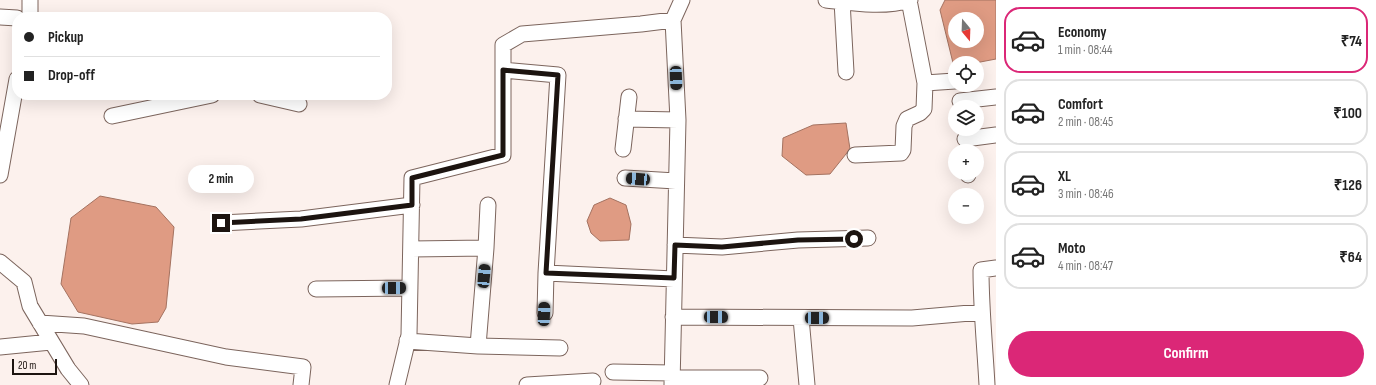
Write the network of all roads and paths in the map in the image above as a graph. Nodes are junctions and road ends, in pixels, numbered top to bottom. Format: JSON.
{"nodes":[{"id":1,"x":30,"y":0,"type":"edge"},
{"id":2,"x":682,"y":0,"type":"edge"},
{"id":3,"x":826,"y":0,"type":"edge"},
{"id":4,"x":909,"y":0,"type":"edge"},
{"id":5,"x":842,"y":2,"type":"junction"},
{"id":6,"x":30,"y":12,"type":"edge"},
{"id":7,"x":0,"y":17,"type":"edge"},
{"id":8,"x":12,"y":18,"type":"edge"},
{"id":9,"x":673,"y":20,"type":"junction"},
{"id":10,"x":503,"y":70,"type":"junction"},
{"id":11,"x":846,"y":72,"type":"dead end"},
{"id":12,"x":948,"y":81,"type":"edge"},
{"id":13,"x":925,"y":82,"type":"junction"},
{"id":14,"x":12,"y":90,"type":"edge"},
{"id":15,"x":629,"y":97,"type":"dead end"},
{"id":16,"x":996,"y":97,"type":"edge"},
{"id":17,"x":188,"y":100,"type":"edge"},
{"id":18,"x":282,"y":100,"type":"edge"},
{"id":19,"x":981,"y":100,"type":"edge"},
{"id":20,"x":6,"y":103,"type":"edge"},
{"id":21,"x":299,"y":104,"type":"dead end"},
{"id":22,"x":112,"y":116,"type":"dead end"},
{"id":23,"x":626,"y":119,"type":"junction"},
{"id":24,"x":678,"y":120,"type":"junction"},
{"id":25,"x":996,"y":135,"type":"edge"},
{"id":26,"x":965,"y":140,"type":"edge"},
{"id":27,"x":623,"y":150,"type":"dead end"},
{"id":28,"x":855,"y":155,"type":"dead end"},
{"id":29,"x":0,"y":175,"type":"edge"},
{"id":30,"x":624,"y":178,"type":"dead end"},
{"id":31,"x":676,"y":181,"type":"junction"},
{"id":32,"x":412,"y":205,"type":"junction"},
{"id":33,"x":488,"y":205,"type":"dead end"},
{"id":34,"x":221,"y":223,"type":"dead end"},
{"id":35,"x":868,"y":238,"type":"dead end"},
{"id":36,"x":675,"y":245,"type":"junction"},
{"id":37,"x":486,"y":248,"type":"junction"},
{"id":38,"x":411,"y":249,"type":"junction"},
{"id":39,"x":0,"y":262,"type":"edge"},
{"id":40,"x":996,"y":268,"type":"edge"},
{"id":41,"x":546,"y":273,"type":"junction"},
{"id":42,"x":674,"y":278,"type":"junction"},
{"id":43,"x":410,"y":288,"type":"junction"},
{"id":44,"x":316,"y":289,"type":"dead end"},
{"id":45,"x":982,"y":312,"type":"junction"},
{"id":46,"x":544,"y":314,"type":"dead end"},
{"id":47,"x":673,"y":317,"type":"junction"},
{"id":48,"x":801,"y":318,"type":"junction"},
{"id":49,"x":40,"y":323,"type":"junction"},
{"id":50,"x":407,"y":341,"type":"junction"},
{"id":51,"x":51,"y":342,"type":"junction"},
{"id":52,"x":991,"y":344,"type":"edge"},
{"id":53,"x":478,"y":346,"type":"junction"},
{"id":54,"x":0,"y":347,"type":"edge"},
{"id":55,"x":560,"y":348,"type":"dead end"},
{"id":56,"x":613,"y":372,"type":"dead end"},
{"id":57,"x":760,"y":378,"type":"dead end"},
{"id":58,"x":672,"y":379,"type":"edge"},
{"id":59,"x":593,"y":381,"type":"dead end"},
{"id":60,"x":81,"y":385,"type":"edge"},
{"id":61,"x":301,"y":385,"type":"edge"},
{"id":62,"x":397,"y":385,"type":"edge"},
{"id":63,"x":527,"y":385,"type":"edge"},
{"id":64,"x":807,"y":385,"type":"edge"},
{"id":65,"x":987,"y":385,"type":"edge"}],
"edges":[{"from":1,"to":6,"type":"street"},
{"from":2,"to":9,"type":"street"},
{"from":3,"to":5,"type":"street"},
{"from":4,"to":5,"type":"street"},
{"from":4,"to":13,"type":"street"},
{"from":5,"to":11,"type":"street"},
{"from":7,"to":8,"type":"street"},
{"from":9,"to":10,"type":"street"},
{"from":9,"to":24,"type":"street"},
{"from":10,"to":32,"type":"street"},
{"from":10,"to":41,"type":"street"},
{"from":12,"to":13,"type":"street"},
{"from":13,"to":28,"type":"street"},
{"from":14,"to":20,"type":"street"},
{"from":15,"to":23,"type":"street"},
{"from":16,"to":19,"type":"street"},
{"from":17,"to":22,"type":"street"},
{"from":18,"to":21,"type":"street"},
{"from":20,"to":29,"type":"street"},
{"from":23,"to":24,"type":"street"},
{"from":23,"to":27,"type":"street"},
{"from":24,"to":31,"type":"street"},
{"from":25,"to":26,"type":"street"},
{"from":30,"to":31,"type":"street"},
{"from":31,"to":36,"type":"street"},
{"from":32,"to":34,"type":"street"},
{"from":32,"to":38,"type":"street"},
{"from":33,"to":37,"type":"street"},
{"from":35,"to":36,"type":"street"},
{"from":36,"to":42,"type":"street"},
{"from":37,"to":38,"type":"street"},
{"from":37,"to":53,"type":"street"},
{"from":38,"to":43,"type":"street"},
{"from":39,"to":49,"type":"street"},
{"from":40,"to":45,"type":"street"},
{"from":41,"to":42,"type":"street"},
{"from":41,"to":46,"type":"street"},
{"from":42,"to":47,"type":"street"},
{"from":43,"to":44,"type":"street"},
{"from":43,"to":50,"type":"street"},
{"from":45,"to":48,"type":"street"},
{"from":45,"to":52,"type":"street"},
{"from":47,"to":48,"type":"street"},
{"from":47,"to":58,"type":"street"},
{"from":48,"to":64,"type":"street"},
{"from":49,"to":51,"type":"street"},
{"from":49,"to":61,"type":"street"},
{"from":50,"to":53,"type":"street"},
{"from":50,"to":62,"type":"street"},
{"from":51,"to":54,"type":"street"},
{"from":51,"to":60,"type":"street"},
{"from":52,"to":65,"type":"street"},
{"from":53,"to":55,"type":"street"},
{"from":56,"to":58,"type":"street"},
{"from":57,"to":58,"type":"street"},
{"from":59,"to":63,"type":"street"}]}
